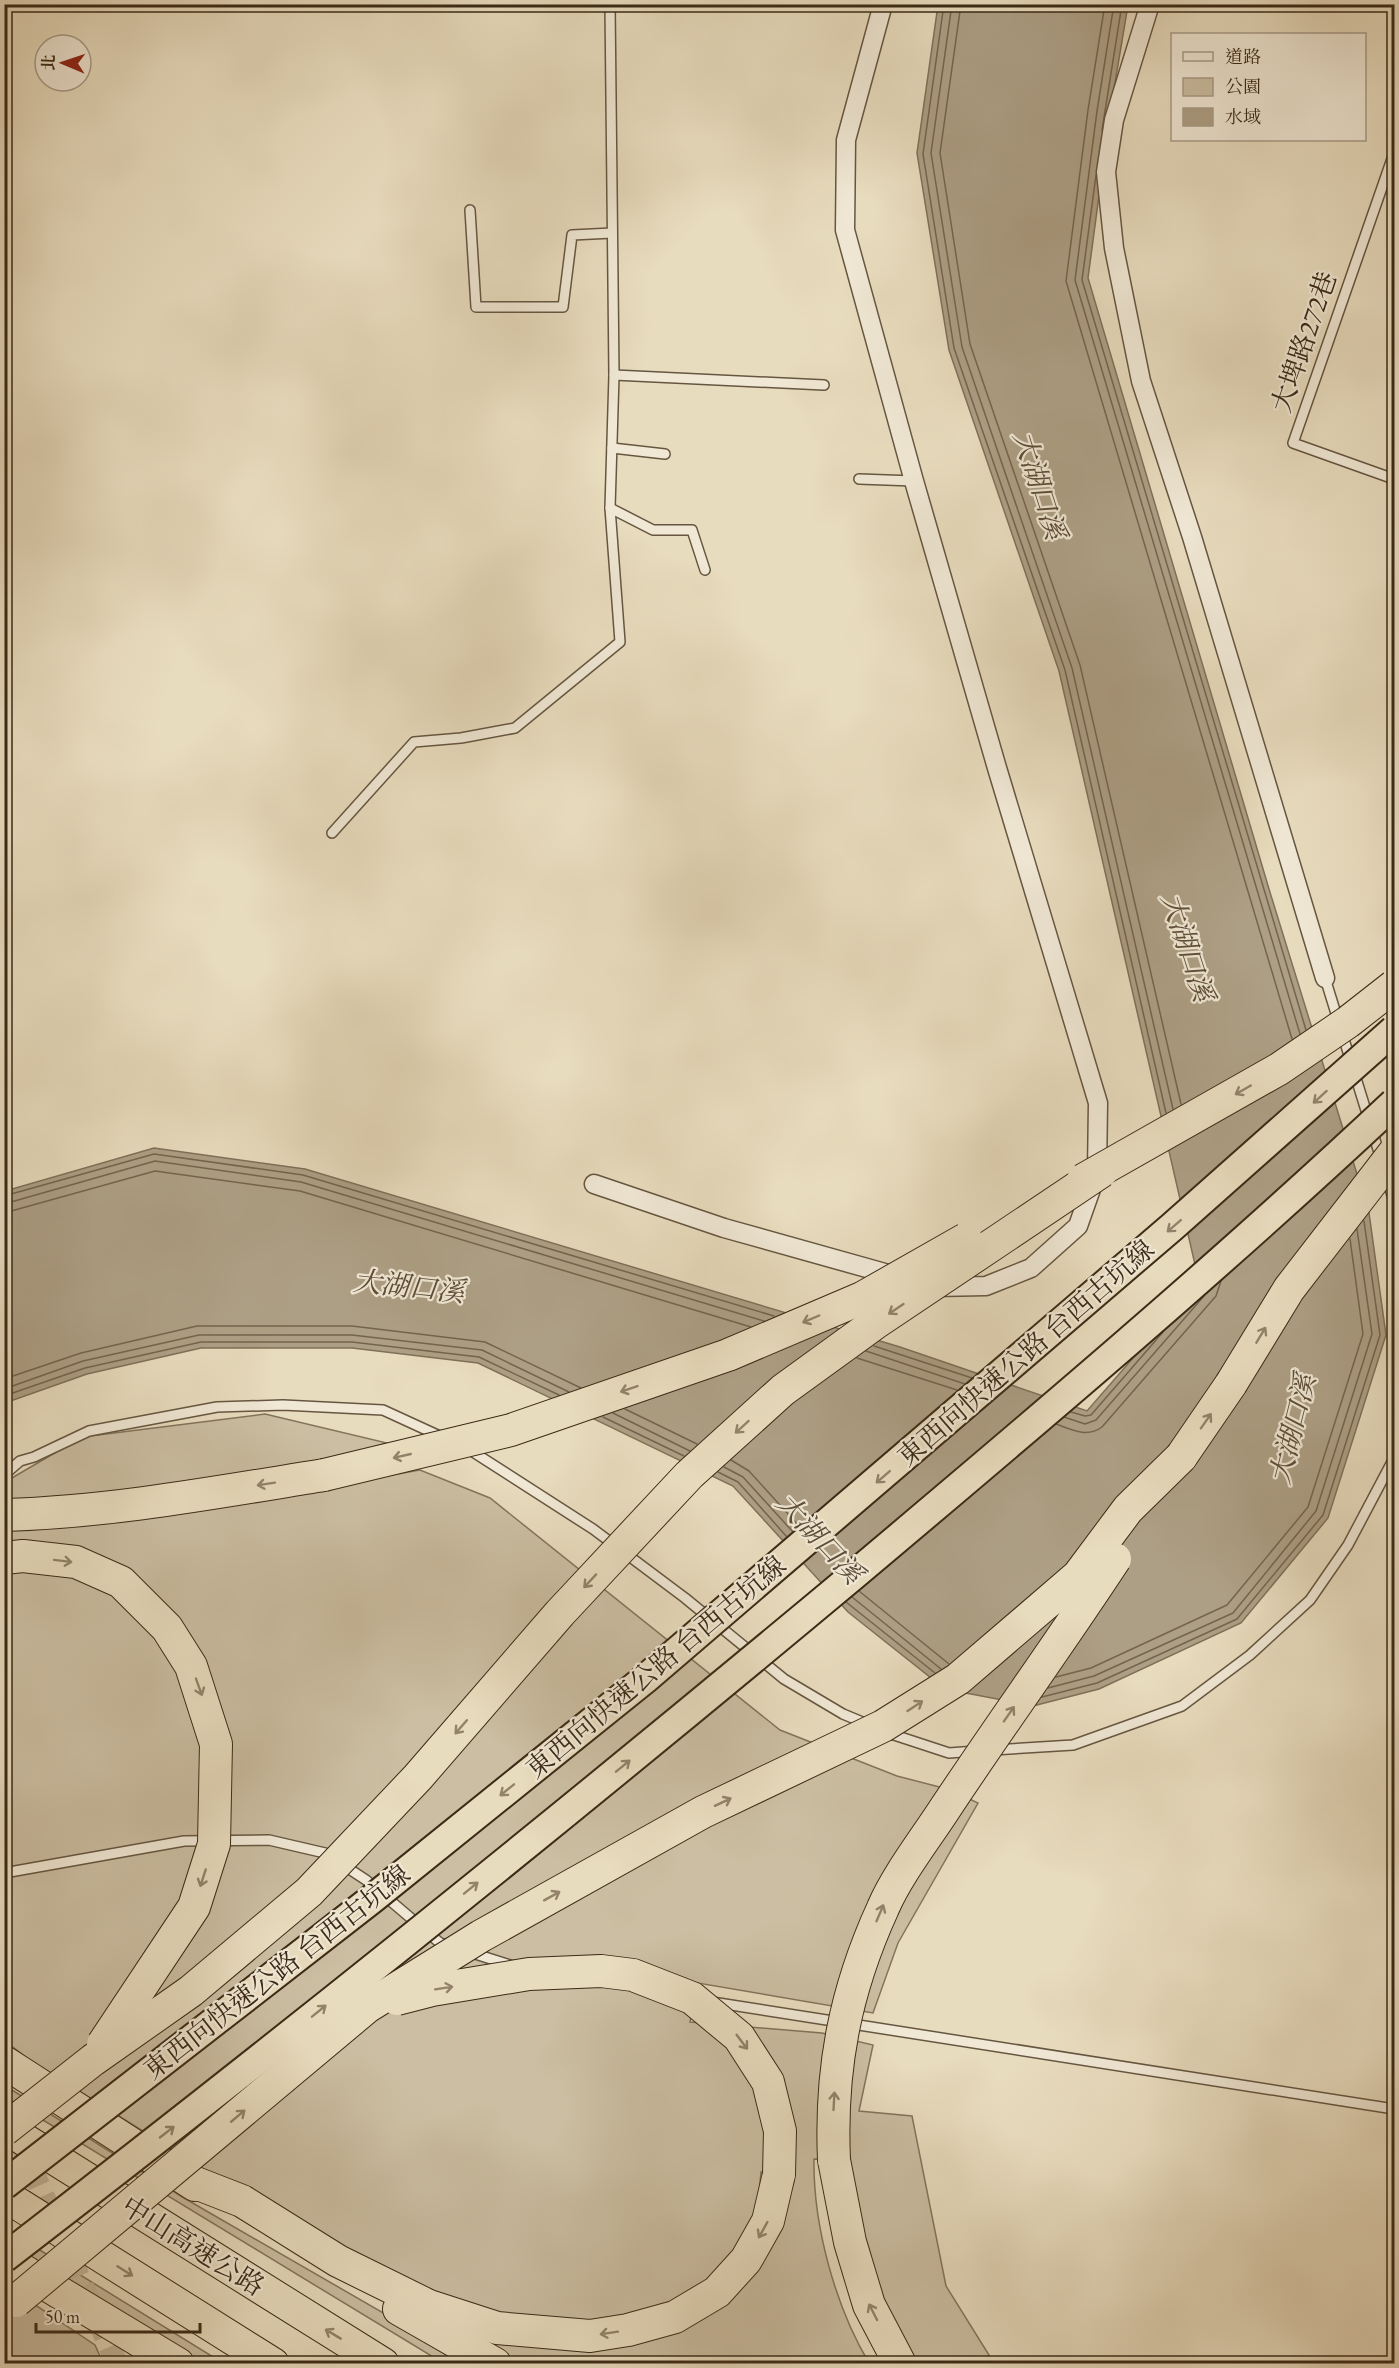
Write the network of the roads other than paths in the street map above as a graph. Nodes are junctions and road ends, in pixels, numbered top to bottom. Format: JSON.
{"nodes":[{"id":1,"x":610,"y":4,"type":"edge"},
{"id":2,"x":883,"y":4,"type":"edge"},
{"id":3,"x":1150,"y":4,"type":"edge"},
{"id":4,"x":1395,"y":153,"type":"edge"},
{"id":5,"x":470,"y":210,"type":"dead end"},
{"id":6,"x":612,"y":233,"type":"junction"},
{"id":7,"x":614,"y":375,"type":"junction"},
{"id":8,"x":824,"y":384,"type":"dead end"},
{"id":9,"x":612,"y":448,"type":"junction"},
{"id":10,"x":665,"y":454,"type":"dead end"},
{"id":11,"x":859,"y":479,"type":"dead end"},
{"id":12,"x":1395,"y":479,"type":"edge"},
{"id":13,"x":914,"y":481,"type":"junction"},
{"id":14,"x":610,"y":508,"type":"junction"},
{"id":15,"x":705,"y":570,"type":"dead end"},
{"id":16,"x":332,"y":833,"type":"dead end"},
{"id":17,"x":1325,"y":978,"type":"joint"},
{"id":18,"x":1395,"y":986,"type":"edge"},
{"id":19,"x":1395,"y":1030,"type":"edge"},
{"id":20,"x":1395,"y":1103,"type":"edge"},
{"id":21,"x":1395,"y":1153,"type":"edge"},
{"id":22,"x":1102,"y":1171,"type":"junction"},
{"id":23,"x":594,"y":1184,"type":"dead end"},
{"id":24,"x":1395,"y":1202,"type":"edge"},
{"id":25,"x":1181,"y":1458,"type":"junction"},
{"id":26,"x":1395,"y":1458,"type":"edge"},
{"id":27,"x":4,"y":1475,"type":"edge"},
{"id":28,"x":4,"y":1515,"type":"edge"},
{"id":29,"x":4,"y":1558,"type":"edge"},
{"id":30,"x":4,"y":1873,"type":"edge"},
{"id":31,"x":581,"y":1982,"type":"dead end"},
{"id":32,"x":651,"y":1993,"type":"dead end"},
{"id":33,"x":367,"y":2007,"type":"junction"},
{"id":34,"x":93,"y":2060,"type":"junction"},
{"id":35,"x":5,"y":2062,"type":"edge"},
{"id":36,"x":1395,"y":2109,"type":"edge"},
{"id":37,"x":4,"y":2129,"type":"edge"},
{"id":38,"x":188,"y":2180,"type":"junction"},
{"id":39,"x":4,"y":2186,"type":"edge"},
{"id":40,"x":4,"y":2195,"type":"edge"},
{"id":41,"x":4,"y":2258,"type":"edge"},
{"id":42,"x":54,"y":2289,"type":"junction"},
{"id":43,"x":8,"y":2308,"type":"edge"},
{"id":44,"x":131,"y":2352,"type":"edge"},
{"id":45,"x":178,"y":2364,"type":"edge"},
{"id":46,"x":273,"y":2364,"type":"edge"},
{"id":47,"x":383,"y":2364,"type":"edge"},
{"id":48,"x":495,"y":2364,"type":"edge"},
{"id":49,"x":900,"y":2364,"type":"edge"}],
"edges":[{"from":1,"to":6,"type":"lane"},
{"from":2,"to":13,"type":"street"},
{"from":3,"to":17,"type":"street"},
{"from":4,"to":12,"type":"lane","name":"大埤路272巷"},
{"from":5,"to":6,"type":"lane"},
{"from":6,"to":7,"type":"lane"},
{"from":7,"to":8,"type":"lane"},
{"from":7,"to":9,"type":"lane"},
{"from":9,"to":10,"type":"lane"},
{"from":9,"to":14,"type":"lane"},
{"from":11,"to":13,"type":"lane"},
{"from":13,"to":23,"type":"street"},
{"from":14,"to":15,"type":"lane"},
{"from":14,"to":16,"type":"lane"},
{"from":17,"to":24,"type":"lane"},
{"from":18,"to":22,"type":"highway","one_way":true,"bridge":true},
{"from":19,"to":39,"type":"highway","name":"東西向快速公路 台西古坑線","one_way":true,"bridge":true},
{"from":41,"to":20,"type":"highway","name":"東西向快速公路 台西古坑線","one_way":true,"bridge":true},
{"from":25,"to":21,"type":"highway","one_way":true,"bridge":true},
{"from":22,"to":28,"type":"highway","one_way":true,"bridge":true},
{"from":22,"to":34,"type":"highway","one_way":true,"bridge":true},
{"from":33,"to":25,"type":"highway","one_way":true,"bridge":true},
{"from":49,"to":25,"type":"highway","one_way":true,"bridge":true},
{"from":26,"to":27,"type":"lane"},
{"from":29,"to":34,"type":"highway","one_way":true,"bridge":true},
{"from":30,"to":31,"type":"lane"},
{"from":32,"to":36,"type":"lane"},
{"from":33,"to":38,"type":"highway","one_way":true,"bridge":true},
{"from":43,"to":33,"type":"highway","one_way":true,"bridge":true},
{"from":34,"to":37,"type":"highway","bridge":true},
{"from":35,"to":38,"type":"highway"},
{"from":47,"to":37,"type":"highway","name":"中山高速公路","one_way":true},
{"from":38,"to":48,"type":"highway"},
{"from":40,"to":46,"type":"highway","one_way":true},
{"from":41,"to":42,"type":"highway"},
{"from":42,"to":44,"type":"highway"},
{"from":42,"to":45,"type":"highway"}]}
